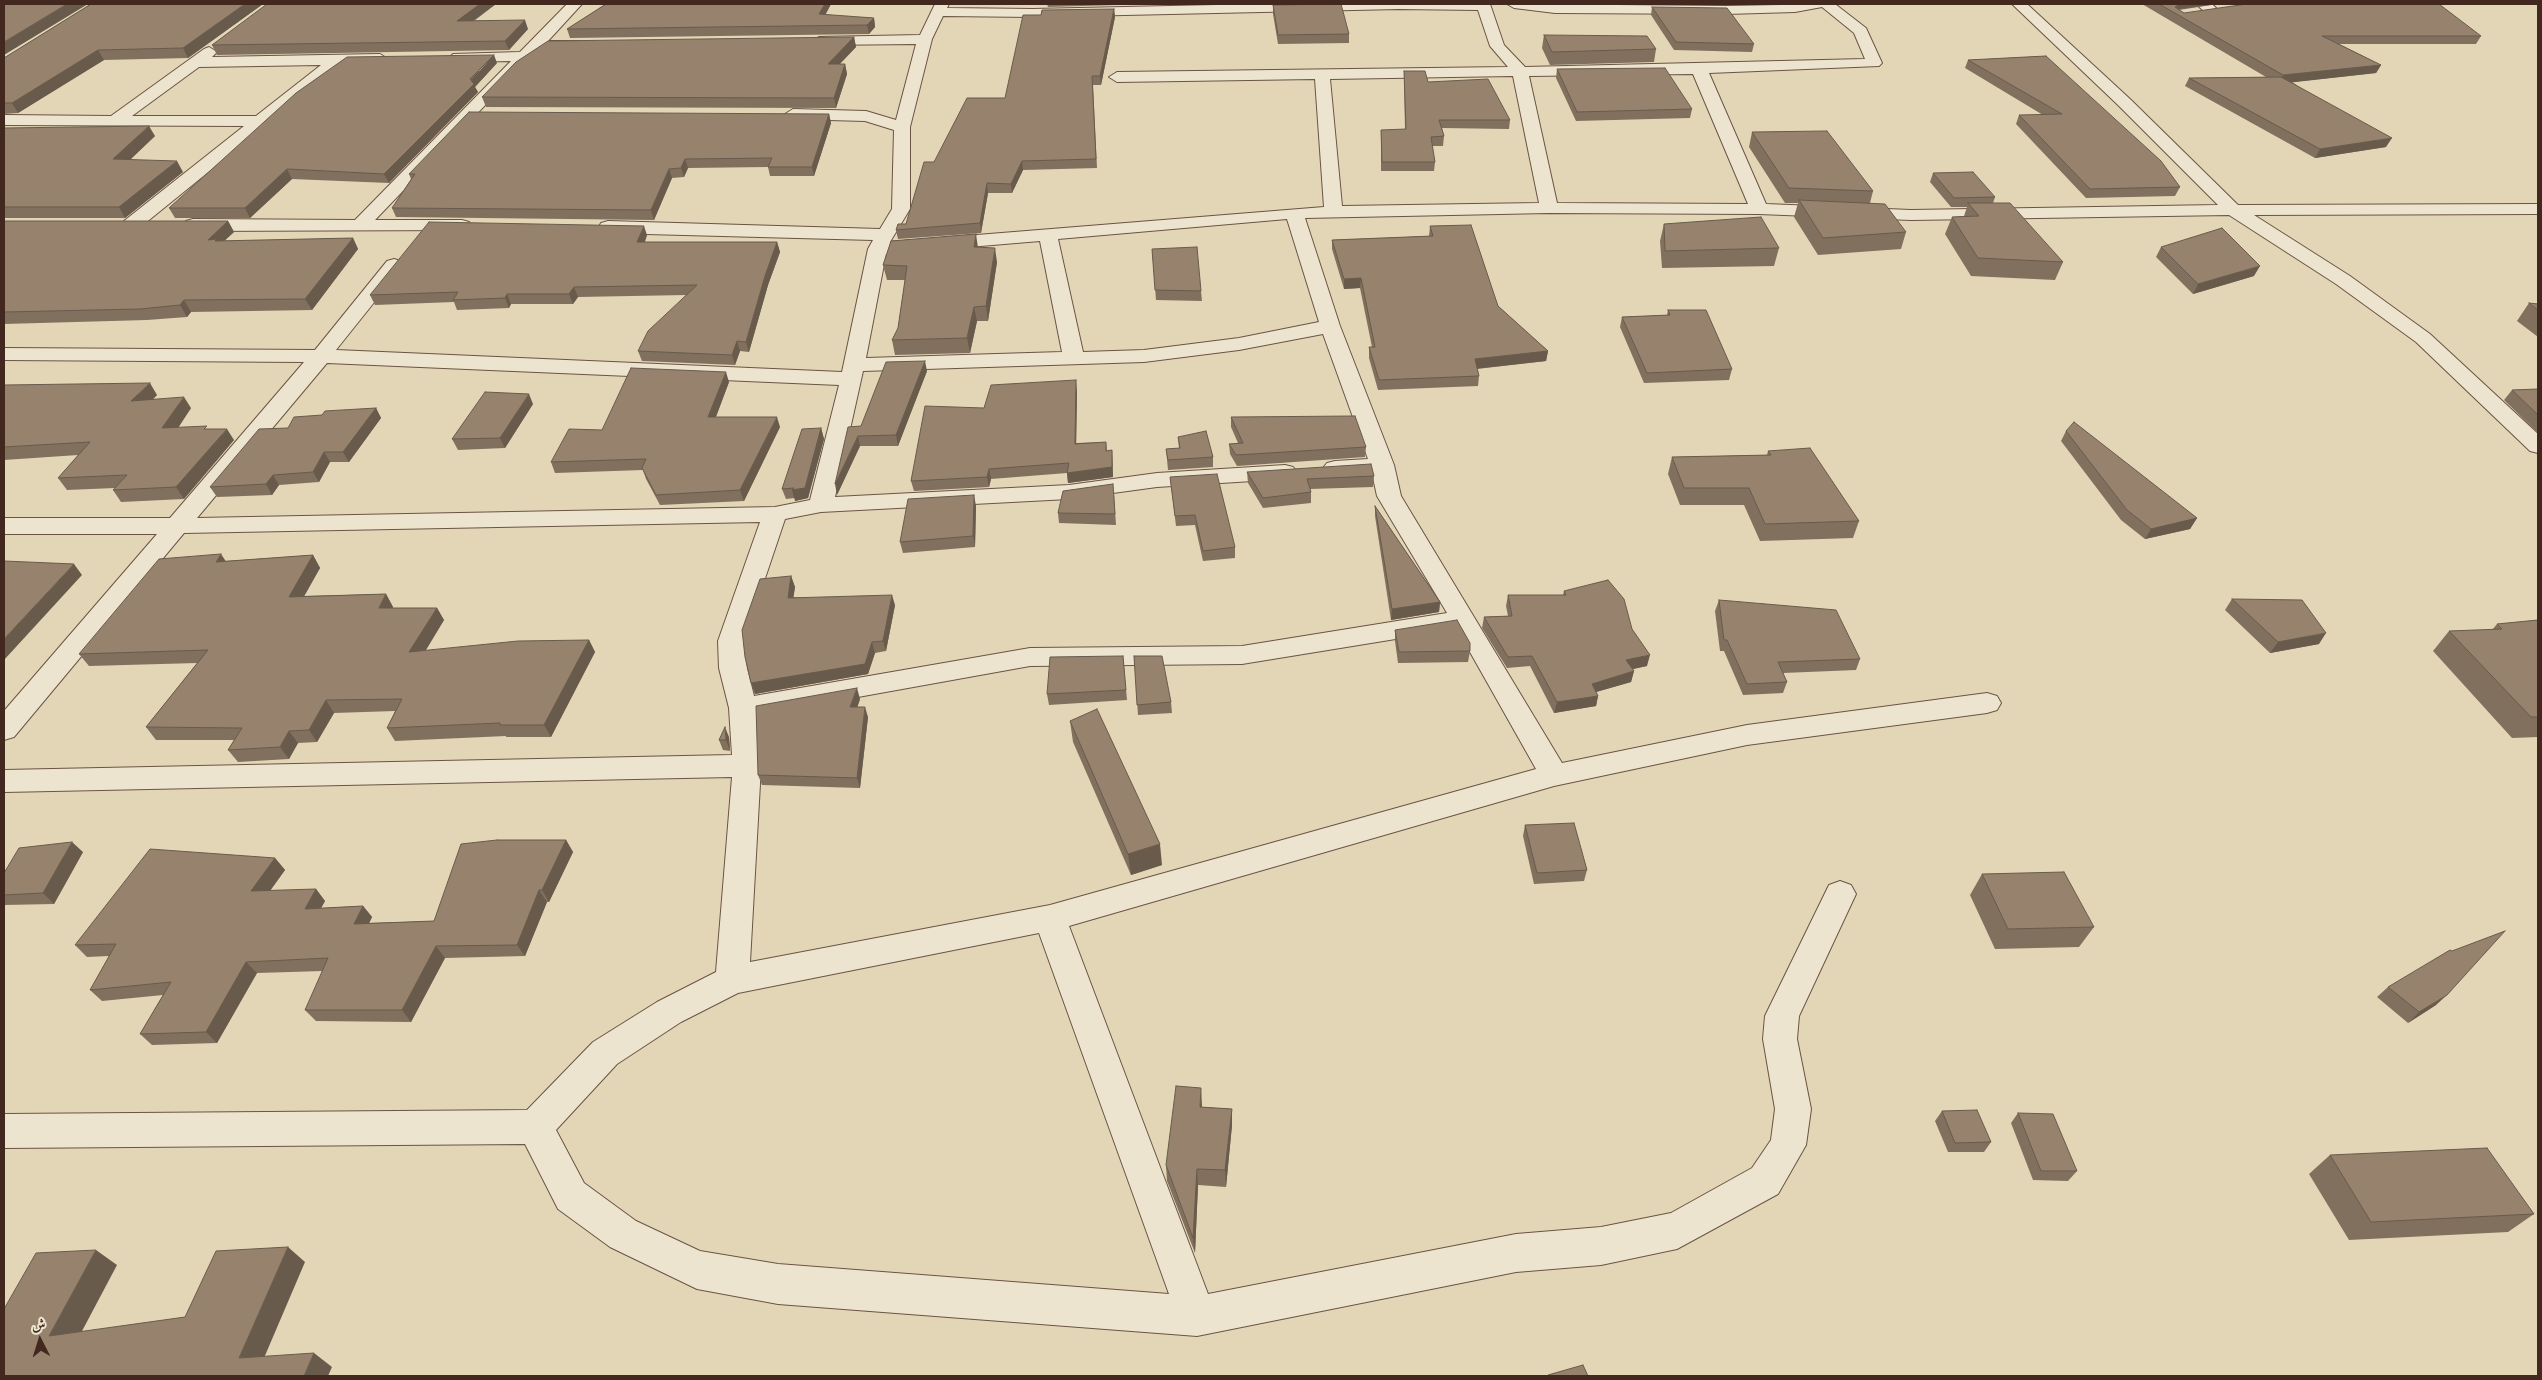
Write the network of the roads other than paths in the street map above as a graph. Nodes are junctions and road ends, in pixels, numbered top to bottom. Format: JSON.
{"nodes":[{"id":1,"x":575,"y":4,"type":"edge"},
{"id":2,"x":1514,"y":4,"type":"edge"},
{"id":3,"x":1817,"y":4,"type":"edge"},
{"id":4,"x":1827,"y":4,"type":"edge"},
{"id":5,"x":2019,"y":4,"type":"edge"},
{"id":6,"x":1483,"y":5,"type":"edge"},
{"id":7,"x":1248,"y":6,"type":"edge"},
{"id":8,"x":940,"y":8,"type":"edge"},
{"id":9,"x":2230,"y":8,"type":"edge"},
{"id":10,"x":2203,"y":9,"type":"edge"},
{"id":11,"x":925,"y":39,"type":"junction"},
{"id":12,"x":802,"y":42,"type":"edge"},
{"id":13,"x":218,"y":45,"type":"edge"},
{"id":14,"x":593,"y":45,"type":"edge"},
{"id":15,"x":530,"y":50,"type":"junction"},
{"id":16,"x":396,"y":58,"type":"edge"},
{"id":17,"x":446,"y":58,"type":"edge"},
{"id":18,"x":337,"y":60,"type":"junction"},
{"id":19,"x":195,"y":62,"type":"junction"},
{"id":20,"x":1699,"y":69,"type":"junction"},
{"id":21,"x":1520,"y":72,"type":"junction"},
{"id":22,"x":1322,"y":74,"type":"junction"},
{"id":23,"x":1117,"y":77,"type":"dead end"},
{"id":24,"x":468,"y":114,"type":"junction"},
{"id":25,"x":487,"y":114,"type":"edge"},
{"id":26,"x":774,"y":114,"type":"edge"},
{"id":27,"x":117,"y":119,"type":"junction"},
{"id":28,"x":4,"y":120,"type":"edge"},
{"id":29,"x":263,"y":121,"type":"junction"},
{"id":30,"x":902,"y":127,"type":"junction"},
{"id":31,"x":1549,"y":208,"type":"junction"},
{"id":32,"x":1759,"y":209,"type":"junction"},
{"id":33,"x":2538,"y":209,"type":"edge"},
{"id":34,"x":2233,"y":210,"type":"junction"},
{"id":35,"x":1333,"y":212,"type":"junction"},
{"id":36,"x":1294,"y":213,"type":"junction"},
{"id":37,"x":131,"y":224,"type":"junction"},
{"id":38,"x":361,"y":224,"type":"junction"},
{"id":39,"x":111,"y":225,"type":"edge"},
{"id":40,"x":427,"y":225,"type":"junction"},
{"id":41,"x":476,"y":226,"type":"edge"},
{"id":42,"x":595,"y":227,"type":"edge"},
{"id":43,"x":1048,"y":235,"type":"junction"},
{"id":44,"x":882,"y":242,"type":"junction"},
{"id":45,"x":1330,"y":326,"type":"junction"},
{"id":46,"x":4,"y":354,"type":"edge"},
{"id":47,"x":321,"y":356,"type":"junction"},
{"id":48,"x":1074,"y":358,"type":"junction"},
{"id":49,"x":853,"y":372,"type":"junction"},
{"id":50,"x":2538,"y":446,"type":"edge"},
{"id":51,"x":1382,"y":465,"type":"junction"},
{"id":52,"x":821,"y":505,"type":"junction"},
{"id":53,"x":775,"y":514,"type":"junction"},
{"id":54,"x":4,"y":526,"type":"edge"},
{"id":55,"x":175,"y":526,"type":"junction"},
{"id":56,"x":1464,"y":619,"type":"junction"},
{"id":57,"x":1987,"y":703,"type":"dead end"},
{"id":58,"x":743,"y":708,"type":"junction"},
{"id":59,"x":4,"y":730,"type":"edge"},
{"id":60,"x":747,"y":766,"type":"junction"},
{"id":61,"x":1554,"y":775,"type":"junction"},
{"id":62,"x":4,"y":781,"type":"edge"},
{"id":63,"x":1840,"y":894,"type":"dead end"},
{"id":64,"x":1050,"y":918,"type":"junction"},
{"id":65,"x":732,"y":980,"type":"junction"},
{"id":66,"x":535,"y":1127,"type":"junction"},
{"id":67,"x":4,"y":1131,"type":"edge"},
{"id":68,"x":1197,"y":1316,"type":"junction"}],
"edges":[{"from":1,"to":15,"type":"street"},
{"from":2,"to":3,"type":"street"},
{"from":4,"to":20,"type":"street"},
{"from":5,"to":34,"type":"street"},
{"from":6,"to":7,"type":"street"},
{"from":6,"to":21,"type":"street"},
{"from":7,"to":8,"type":"street"},
{"from":8,"to":11,"type":"street"},
{"from":9,"to":10,"type":"street"},
{"from":11,"to":12,"type":"street"},
{"from":11,"to":30,"type":"street"},
{"from":13,"to":19,"type":"street"},
{"from":14,"to":15,"type":"street"},
{"from":15,"to":17,"type":"street"},
{"from":15,"to":24,"type":"street"},
{"from":16,"to":18,"type":"street"},
{"from":18,"to":19,"type":"street"},
{"from":18,"to":29,"type":"street"},
{"from":19,"to":27,"type":"street"},
{"from":20,"to":21,"type":"street"},
{"from":20,"to":32,"type":"street"},
{"from":21,"to":22,"type":"street"},
{"from":21,"to":31,"type":"street"},
{"from":22,"to":23,"type":"street"},
{"from":22,"to":35,"type":"street"},
{"from":24,"to":25,"type":"street"},
{"from":24,"to":38,"type":"street"},
{"from":26,"to":30,"type":"street"},
{"from":27,"to":28,"type":"street"},
{"from":27,"to":29,"type":"street"},
{"from":29,"to":37,"type":"street"},
{"from":30,"to":44,"type":"street"},
{"from":31,"to":32,"type":"street"},
{"from":31,"to":35,"type":"street"},
{"from":32,"to":34,"type":"street"},
{"from":33,"to":34,"type":"street"},
{"from":34,"to":50,"type":"street"},
{"from":35,"to":36,"type":"street"},
{"from":36,"to":43,"type":"street"},
{"from":36,"to":45,"type":"street"},
{"from":37,"to":38,"type":"street"},
{"from":37,"to":39,"type":"street"},
{"from":38,"to":40,"type":"street"},
{"from":40,"to":41,"type":"street"},
{"from":40,"to":47,"type":"street"},
{"from":42,"to":44,"type":"street"},
{"from":43,"to":44,"type":"street"},
{"from":43,"to":48,"type":"street"},
{"from":44,"to":49,"type":"street"},
{"from":45,"to":48,"type":"street"},
{"from":45,"to":51,"type":"street"},
{"from":46,"to":47,"type":"street"},
{"from":47,"to":49,"type":"street"},
{"from":47,"to":55,"type":"street"},
{"from":48,"to":49,"type":"street"},
{"from":49,"to":52,"type":"street"},
{"from":51,"to":52,"type":"street"},
{"from":51,"to":56,"type":"street"},
{"from":52,"to":53,"type":"street"},
{"from":53,"to":55,"type":"street"},
{"from":53,"to":58,"type":"street"},
{"from":54,"to":55,"type":"street"},
{"from":55,"to":59,"type":"street"},
{"from":56,"to":58,"type":"street"},
{"from":56,"to":61,"type":"street"},
{"from":57,"to":61,"type":"street"},
{"from":58,"to":60,"type":"street"},
{"from":60,"to":62,"type":"street"},
{"from":60,"to":65,"type":"street"},
{"from":61,"to":64,"type":"street"},
{"from":63,"to":68,"type":"street"},
{"from":64,"to":65,"type":"street"},
{"from":64,"to":68,"type":"street"},
{"from":65,"to":66,"type":"street"},
{"from":66,"to":67,"type":"street"},
{"from":66,"to":68,"type":"street"}]}
